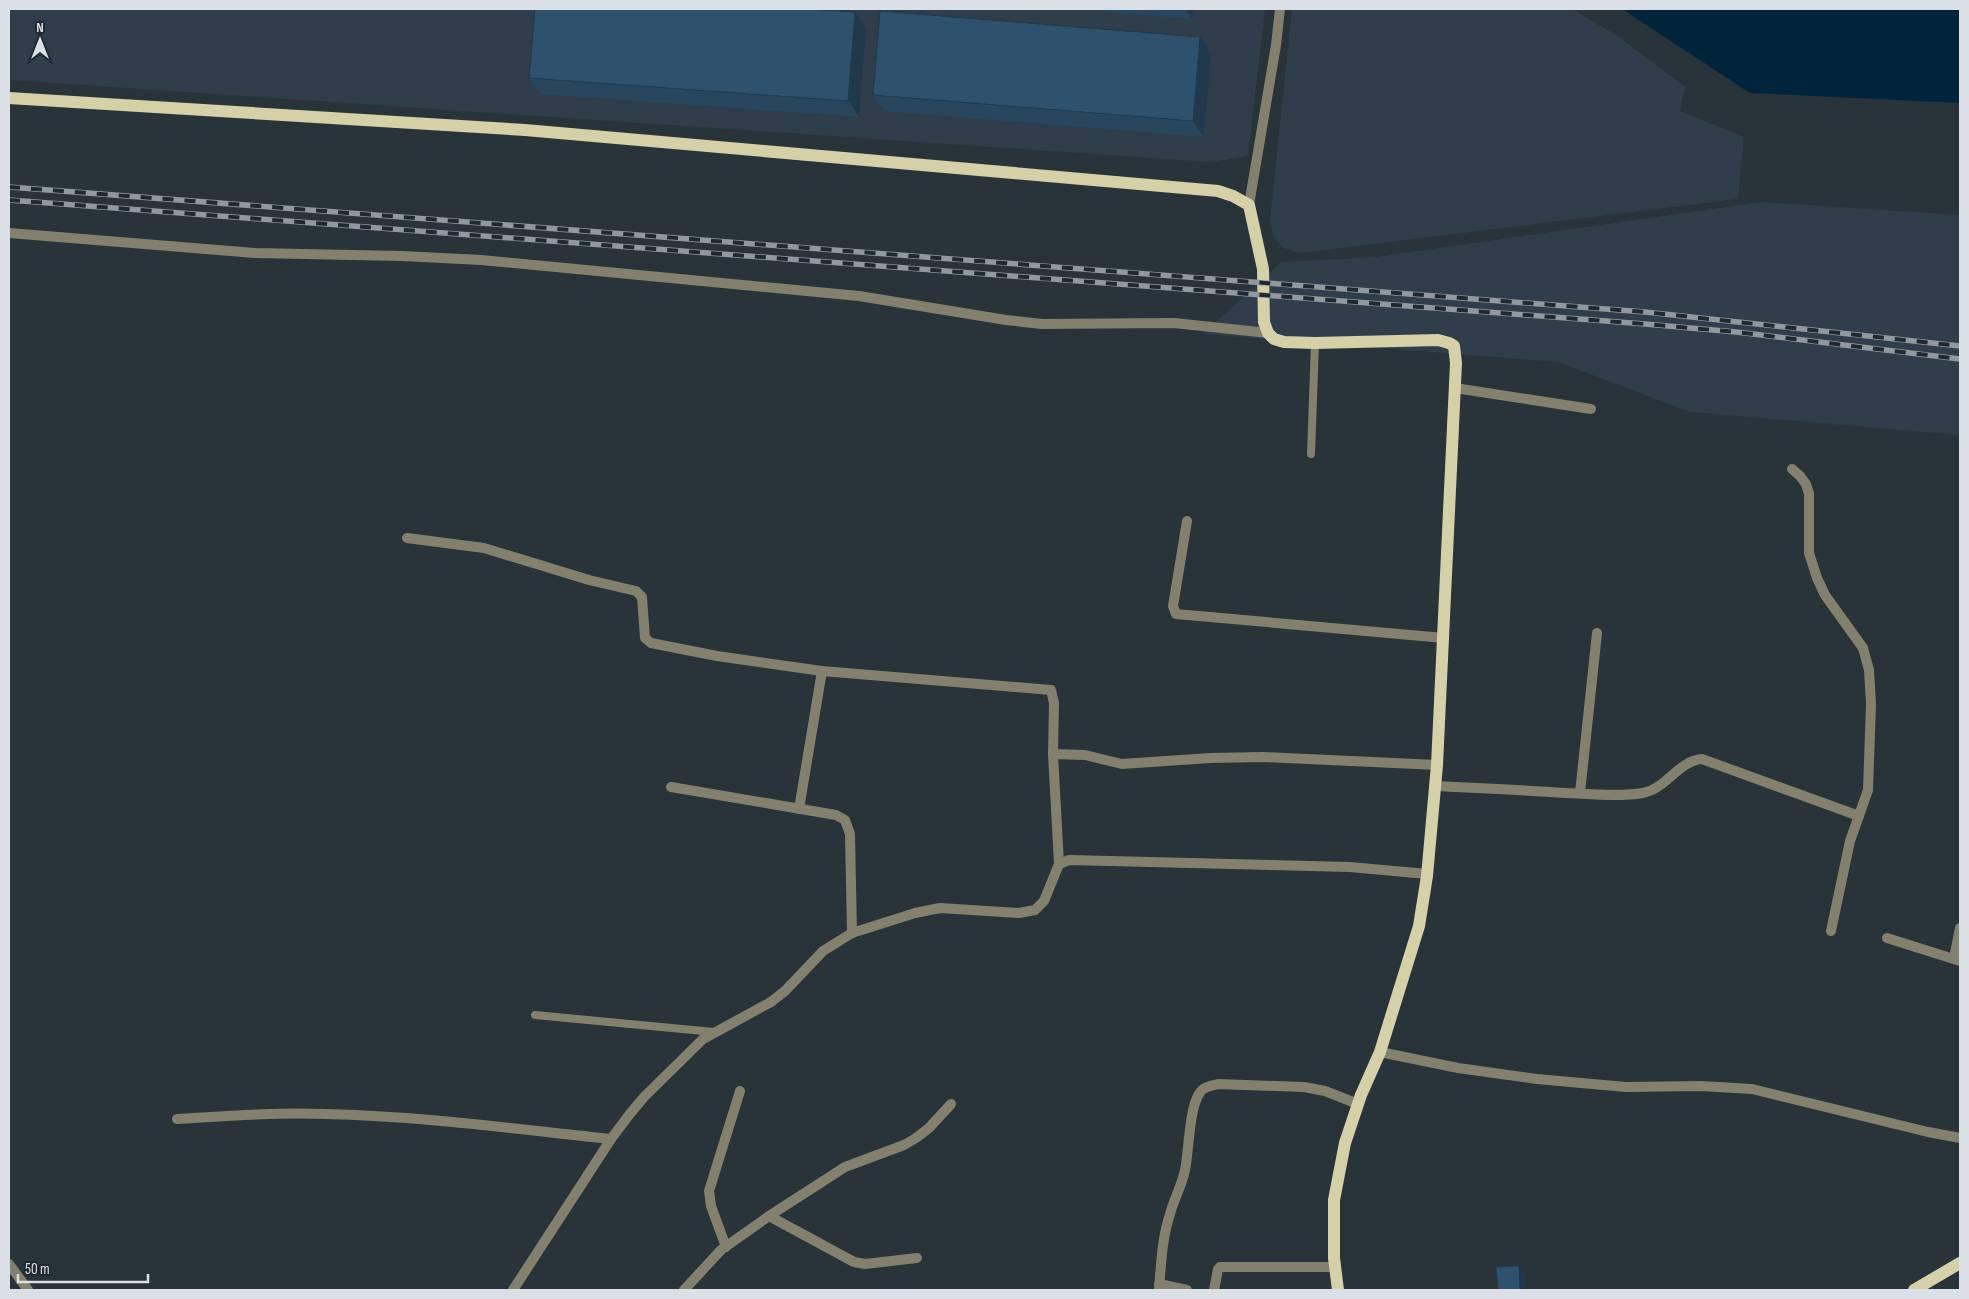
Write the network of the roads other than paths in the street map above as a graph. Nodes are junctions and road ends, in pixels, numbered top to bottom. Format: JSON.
{"nodes":[{"id":1,"x":1280,"y":9,"type":"edge"},
{"id":2,"x":9,"y":98,"type":"edge"},
{"id":3,"x":1250,"y":205,"type":"junction"},
{"id":4,"x":9,"y":233,"type":"edge"},
{"id":5,"x":1268,"y":334,"type":"junction"},
{"id":6,"x":1314,"y":343,"type":"junction"},
{"id":7,"x":1455,"y":388,"type":"junction"},
{"id":8,"x":1591,"y":409,"type":"dead end"},
{"id":9,"x":1311,"y":454,"type":"dead end"},
{"id":10,"x":1792,"y":469,"type":"dead end"},
{"id":11,"x":1187,"y":521,"type":"dead end"},
{"id":12,"x":408,"y":538,"type":"dead end"},
{"id":13,"x":1597,"y":633,"type":"dead end"},
{"id":14,"x":1444,"y":638,"type":"junction"},
{"id":15,"x":822,"y":671,"type":"junction"},
{"id":16,"x":1053,"y":754,"type":"junction"},
{"id":17,"x":1437,"y":765,"type":"junction"},
{"id":18,"x":1436,"y":786,"type":"junction"},
{"id":19,"x":671,"y":787,"type":"dead end"},
{"id":20,"x":1580,"y":793,"type":"junction"},
{"id":21,"x":800,"y":809,"type":"junction"},
{"id":22,"x":1859,"y":816,"type":"junction"},
{"id":23,"x":1059,"y":864,"type":"junction"},
{"id":24,"x":1427,"y":874,"type":"junction"},
{"id":25,"x":1960,"y":928,"type":"edge"},
{"id":26,"x":1831,"y":931,"type":"dead end"},
{"id":27,"x":852,"y":933,"type":"junction"},
{"id":28,"x":1887,"y":938,"type":"dead end"},
{"id":29,"x":1957,"y":960,"type":"edge"},
{"id":30,"x":534,"y":1015,"type":"dead end"},
{"id":31,"x":714,"y":1032,"type":"junction"},
{"id":32,"x":1380,"y":1052,"type":"junction"},
{"id":33,"x":740,"y":1091,"type":"dead end"},
{"id":34,"x":951,"y":1104,"type":"dead end"},
{"id":35,"x":1358,"y":1104,"type":"junction"},
{"id":36,"x":177,"y":1119,"type":"dead end"},
{"id":37,"x":1960,"y":1138,"type":"edge"},
{"id":38,"x":611,"y":1140,"type":"junction"},
{"id":39,"x":769,"y":1216,"type":"junction"},
{"id":40,"x":726,"y":1247,"type":"junction"},
{"id":41,"x":917,"y":1258,"type":"dead end"},
{"id":42,"x":9,"y":1264,"type":"edge"},
{"id":43,"x":1960,"y":1264,"type":"edge"},
{"id":44,"x":1335,"y":1267,"type":"junction"},
{"id":45,"x":1159,"y":1287,"type":"edge"},
{"id":46,"x":28,"y":1290,"type":"edge"},
{"id":47,"x":513,"y":1290,"type":"edge"},
{"id":48,"x":684,"y":1290,"type":"edge"},
{"id":49,"x":1187,"y":1290,"type":"edge"},
{"id":50,"x":1214,"y":1290,"type":"edge"},
{"id":51,"x":1338,"y":1290,"type":"edge"},
{"id":52,"x":1914,"y":1290,"type":"edge"}],
"edges":[{"from":1,"to":3,"type":"street"},
{"from":2,"to":3,"type":"main road"},
{"from":3,"to":5,"type":"main road"},
{"from":4,"to":5,"type":"street"},
{"from":5,"to":6,"type":"main road"},
{"from":6,"to":7,"type":"main road"},
{"from":6,"to":9,"type":"lane"},
{"from":7,"to":8,"type":"street"},
{"from":7,"to":14,"type":"main road"},
{"from":10,"to":22,"type":"street"},
{"from":11,"to":14,"type":"street"},
{"from":12,"to":15,"type":"street"},
{"from":13,"to":20,"type":"street"},
{"from":14,"to":17,"type":"main road"},
{"from":15,"to":16,"type":"street"},
{"from":15,"to":21,"type":"street"},
{"from":16,"to":17,"type":"street"},
{"from":16,"to":23,"type":"street"},
{"from":17,"to":18,"type":"main road"},
{"from":18,"to":20,"type":"street"},
{"from":18,"to":24,"type":"main road"},
{"from":19,"to":21,"type":"street"},
{"from":20,"to":22,"type":"street"},
{"from":21,"to":27,"type":"street"},
{"from":22,"to":26,"type":"street"},
{"from":23,"to":24,"type":"street"},
{"from":23,"to":27,"type":"street"},
{"from":24,"to":32,"type":"main road"},
{"from":25,"to":29,"type":"street"},
{"from":27,"to":31,"type":"street"},
{"from":28,"to":29,"type":"street"},
{"from":30,"to":31,"type":"lane"},
{"from":31,"to":38,"type":"street"},
{"from":32,"to":35,"type":"main road"},
{"from":32,"to":37,"type":"street"},
{"from":33,"to":40,"type":"street"},
{"from":34,"to":39,"type":"street"},
{"from":35,"to":44,"type":"main road"},
{"from":35,"to":45,"type":"street"},
{"from":36,"to":38,"type":"street"},
{"from":38,"to":47,"type":"street"},
{"from":39,"to":40,"type":"street"},
{"from":39,"to":41,"type":"street"},
{"from":40,"to":48,"type":"street"},
{"from":42,"to":46,"type":"street"},
{"from":43,"to":52,"type":"main road"},
{"from":44,"to":50,"type":"street"},
{"from":44,"to":51,"type":"main road"},
{"from":45,"to":49,"type":"street"}]}
